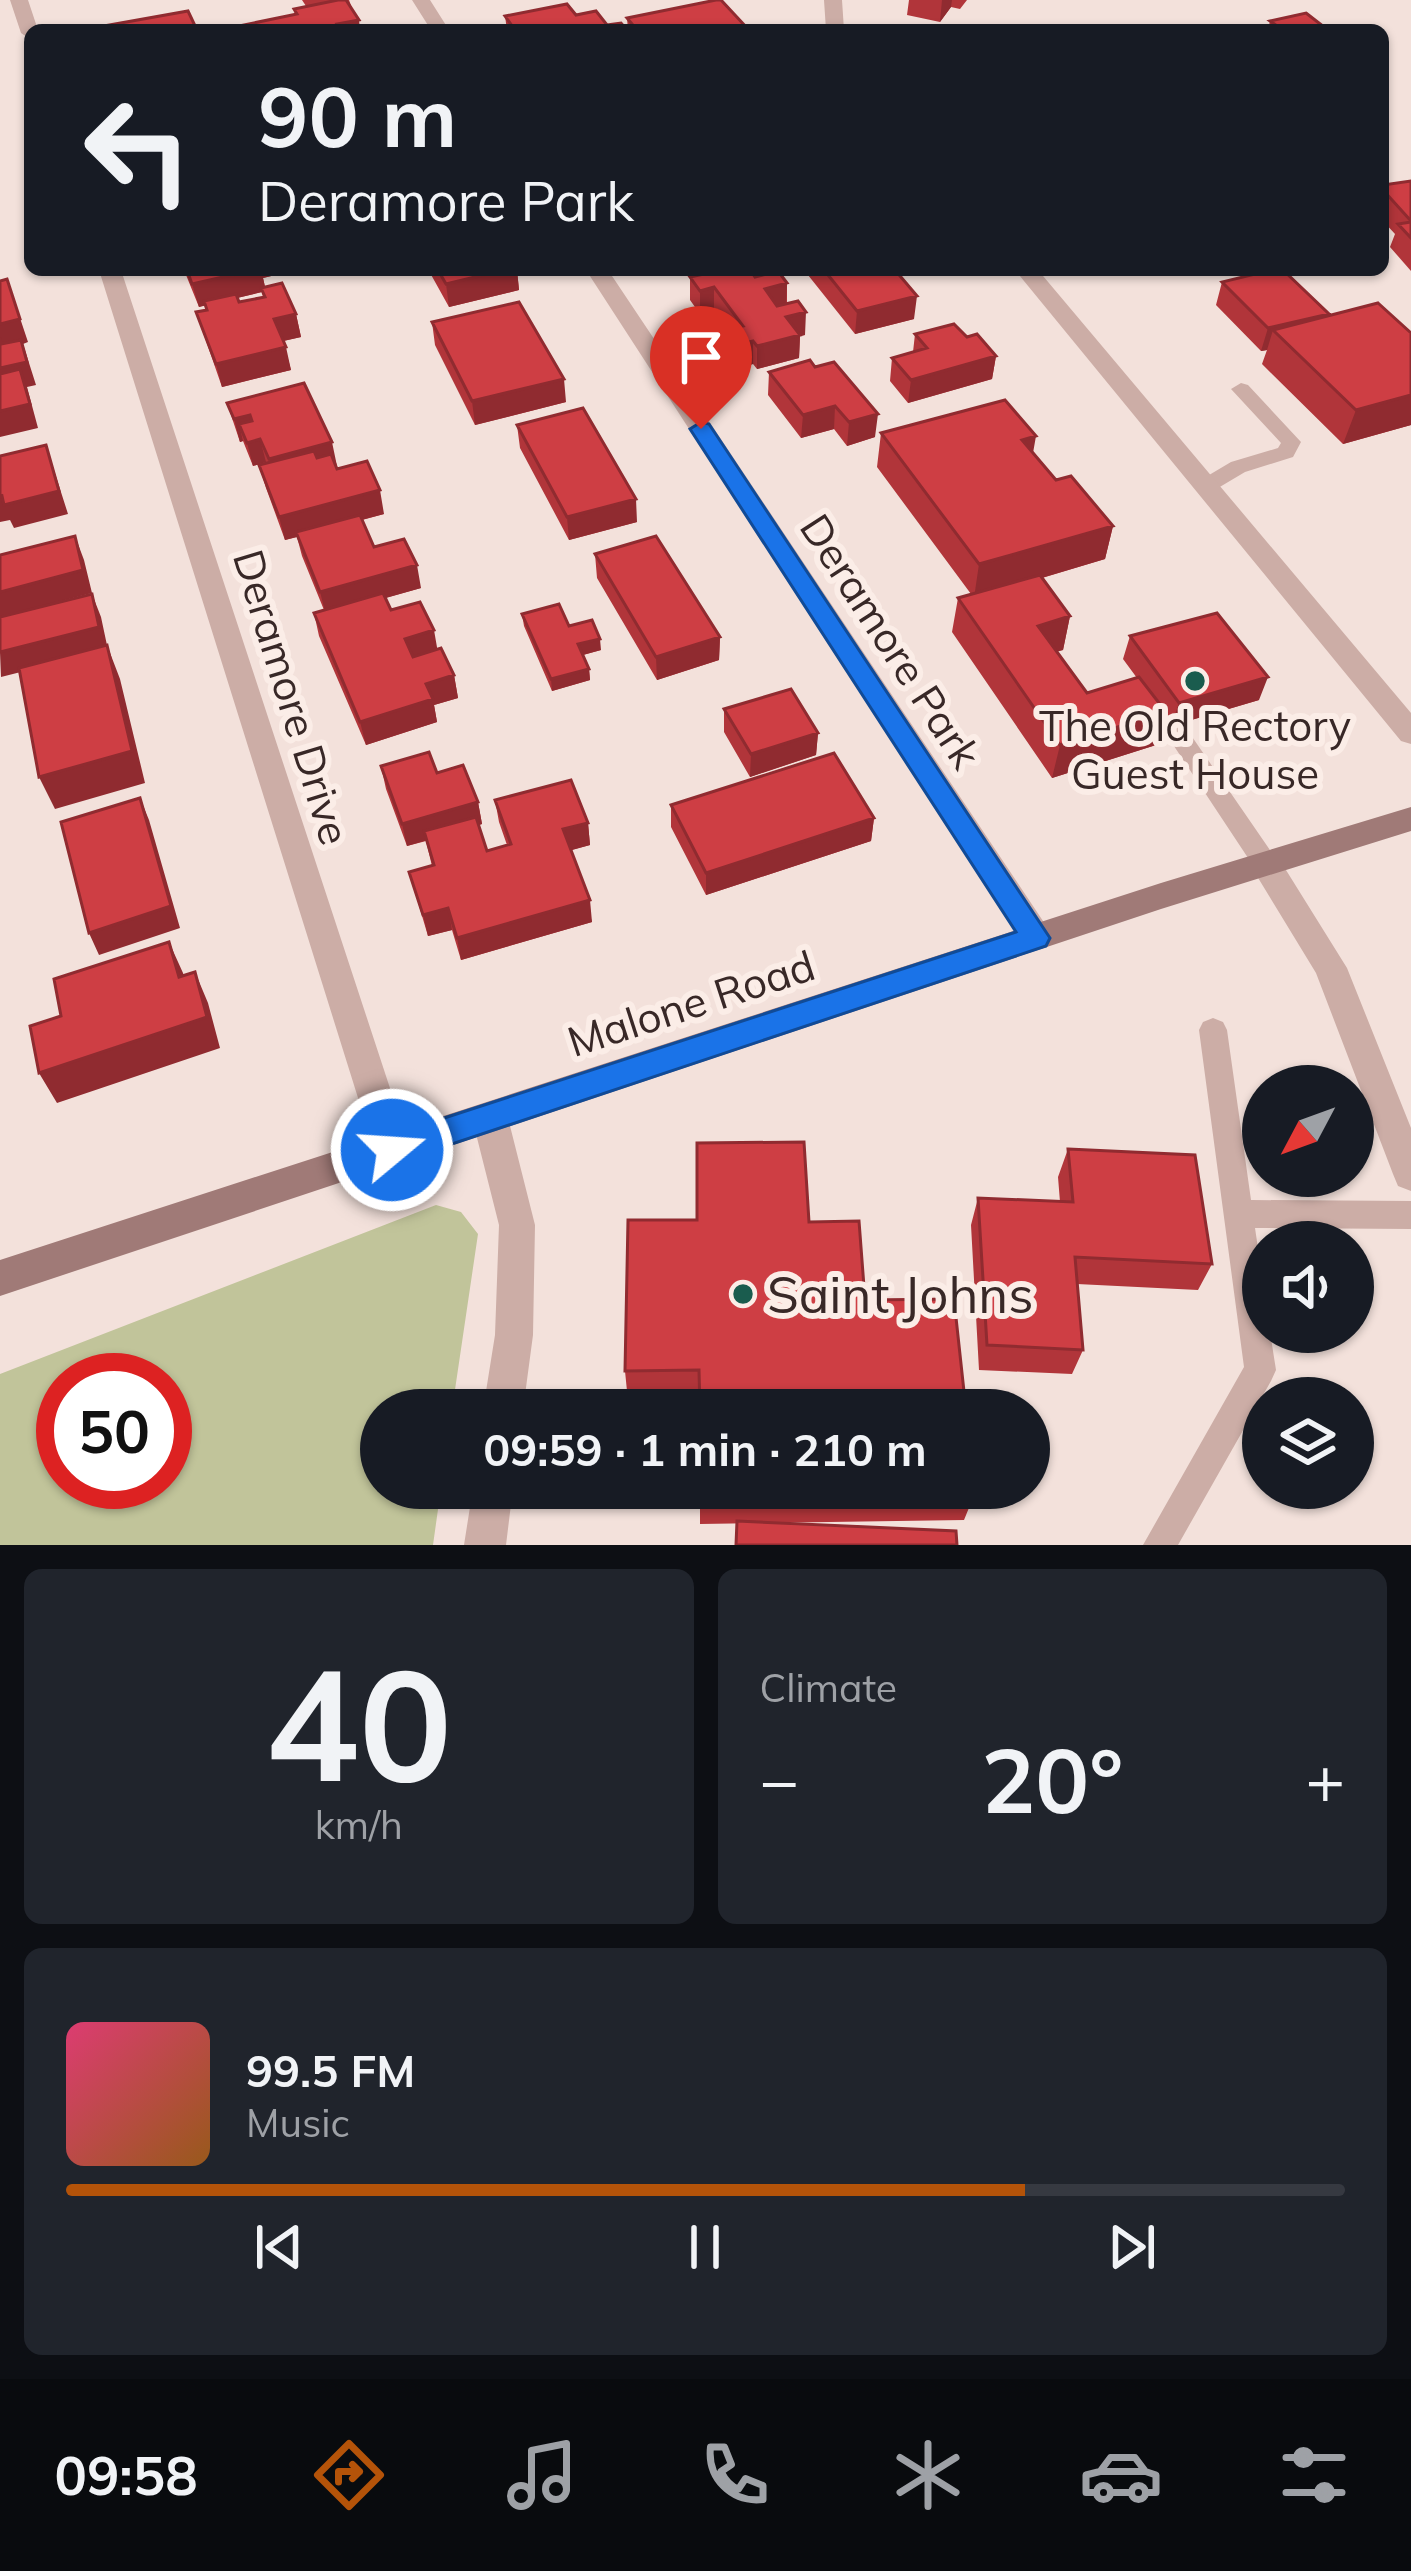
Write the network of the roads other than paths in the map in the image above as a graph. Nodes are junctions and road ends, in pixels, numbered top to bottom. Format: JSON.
{"nodes":[{"id":1,"x":112,"y":276,"type":"edge"},
{"id":2,"x":601,"y":276,"type":"edge"},
{"id":3,"x":1031,"y":276,"type":"edge"},
{"id":4,"x":1241,"y":389,"type":"dead end"},
{"id":5,"x":1206,"y":486,"type":"junction"},
{"id":6,"x":1411,"y":733,"type":"edge"},
{"id":7,"x":1178,"y":734,"type":"dead end"},
{"id":8,"x":1411,"y":819,"type":"edge"},
{"id":9,"x":1265,"y":863,"type":"junction"},
{"id":10,"x":1036,"y":938,"type":"junction"},
{"id":11,"x":1213,"y":1030,"type":"dead end"},
{"id":12,"x":490,"y":1118,"type":"junction"},
{"id":13,"x":392,"y":1150,"type":"junction"},
{"id":14,"x":1411,"y":1174,"type":"edge"},
{"id":15,"x":1239,"y":1214,"type":"junction"},
{"id":16,"x":1411,"y":1214,"type":"edge"},
{"id":17,"x":0,"y":1278,"type":"edge"},
{"id":18,"x":506,"y":1389,"type":"edge"},
{"id":19,"x":490,"y":1509,"type":"edge"},
{"id":20,"x":484,"y":1545,"type":"edge"},
{"id":21,"x":1160,"y":1545,"type":"edge"}],
"edges":[{"from":1,"to":13,"type":"street","name":"Deramore Drive"},
{"from":2,"to":10,"type":"street","name":"Deramore Park"},
{"from":3,"to":5,"type":"street"},
{"from":4,"to":5,"type":"lane"},
{"from":5,"to":6,"type":"street"},
{"from":7,"to":9,"type":"lane"},
{"from":8,"to":9,"type":"main road","name":"Malone Road"},
{"from":9,"to":10,"type":"main road","name":"Malone Road"},
{"from":9,"to":14,"type":"street"},
{"from":10,"to":12,"type":"main road","name":"Malone Road"},
{"from":11,"to":15,"type":"lane"},
{"from":12,"to":13,"type":"main road","name":"Malone Road"},
{"from":12,"to":18,"type":"street"},
{"from":13,"to":17,"type":"main road","name":"Malone Road"},
{"from":15,"to":16,"type":"lane"},
{"from":15,"to":21,"type":"lane"},
{"from":19,"to":20,"type":"street"}]}
